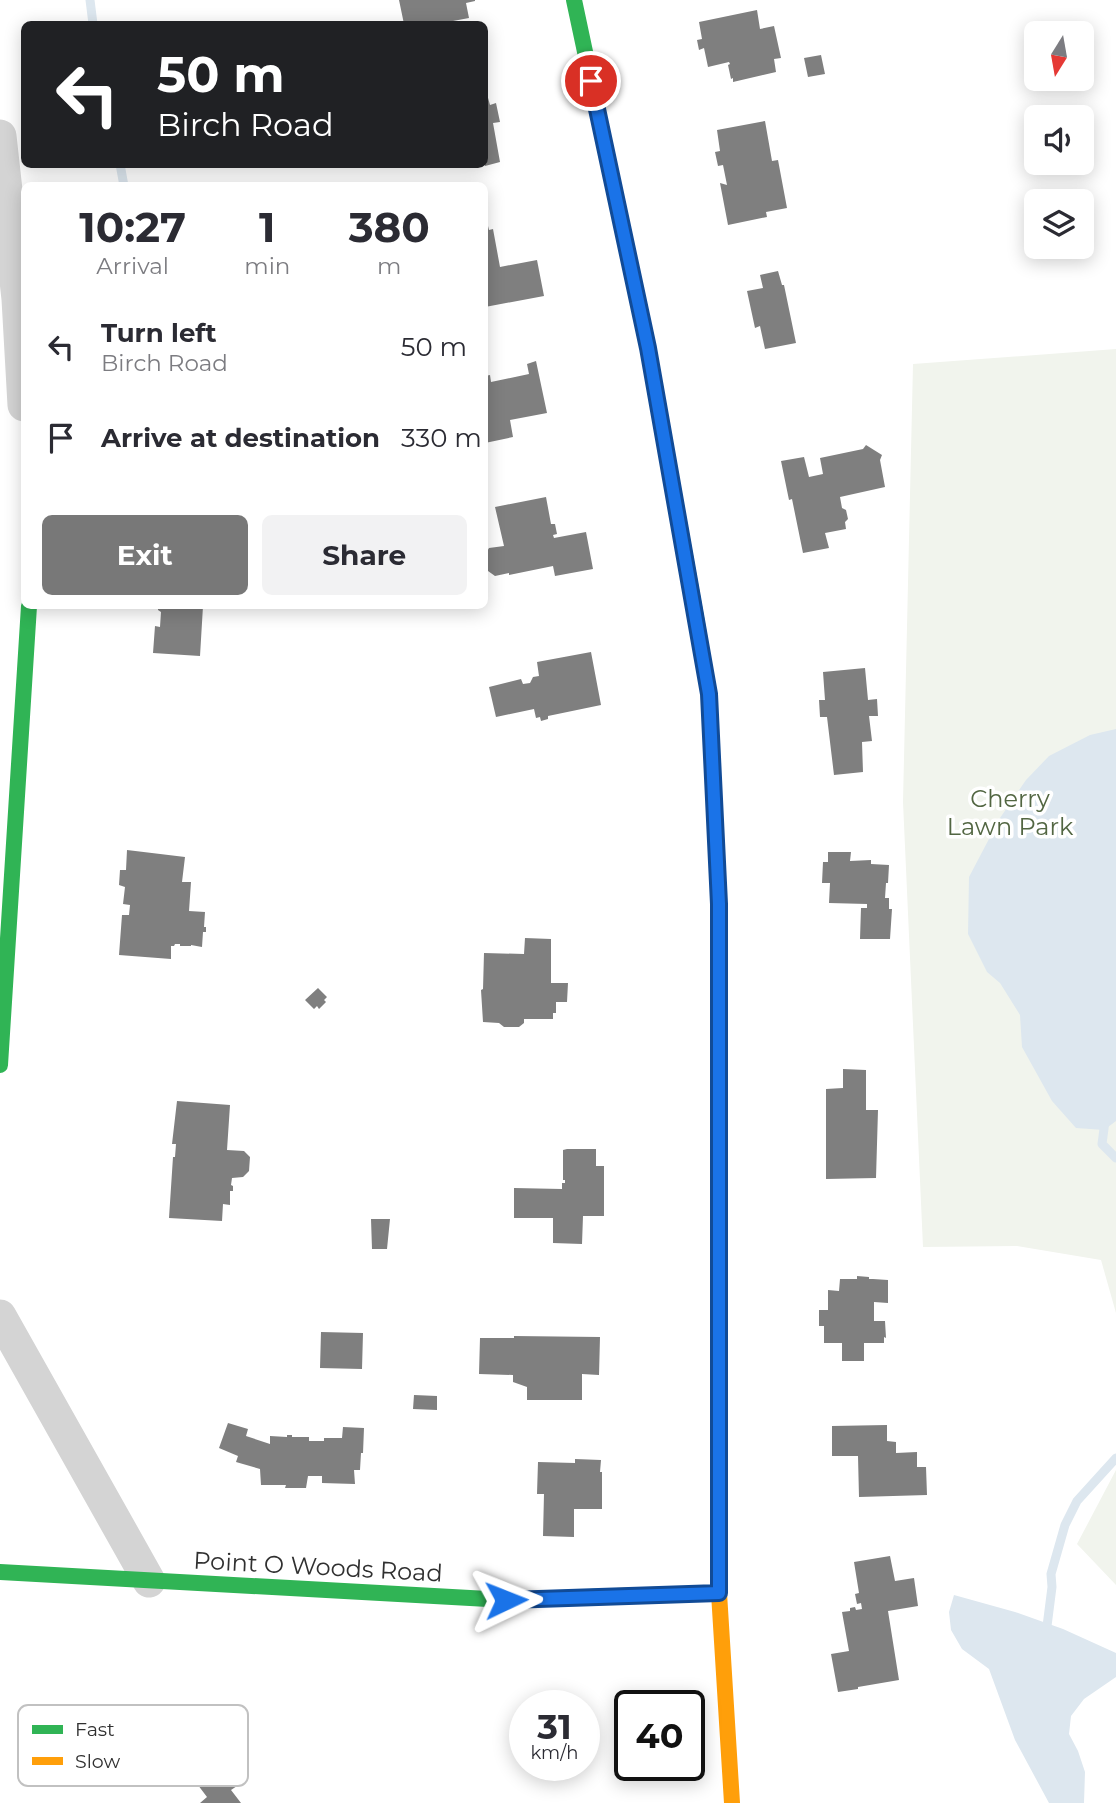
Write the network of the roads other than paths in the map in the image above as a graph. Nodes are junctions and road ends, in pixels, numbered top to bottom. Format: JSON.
{"nodes":[{"id":1,"x":574,"y":0,"type":"edge"},
{"id":2,"x":0,"y":136,"type":"edge"},
{"id":3,"x":21,"y":352,"type":"edge"},
{"id":4,"x":29,"y":609,"type":"edge"},
{"id":5,"x":0,"y":1065,"type":"edge"},
{"id":6,"x":0,"y":1316,"type":"edge"},
{"id":7,"x":0,"y":1572,"type":"edge"},
{"id":8,"x":149,"y":1581,"type":"junction"},
{"id":9,"x":719,"y":1593,"type":"junction"},
{"id":10,"x":732,"y":1803,"type":"edge"}],
"edges":[{"from":1,"to":9,"type":"street"},
{"from":2,"to":3,"type":"street"},
{"from":4,"to":5,"type":"street"},
{"from":6,"to":8,"type":"street"},
{"from":7,"to":8,"type":"street","name":"Point O Woods Road"},
{"from":8,"to":9,"type":"street","name":"Point O Woods Road"},
{"from":9,"to":10,"type":"street"}]}
